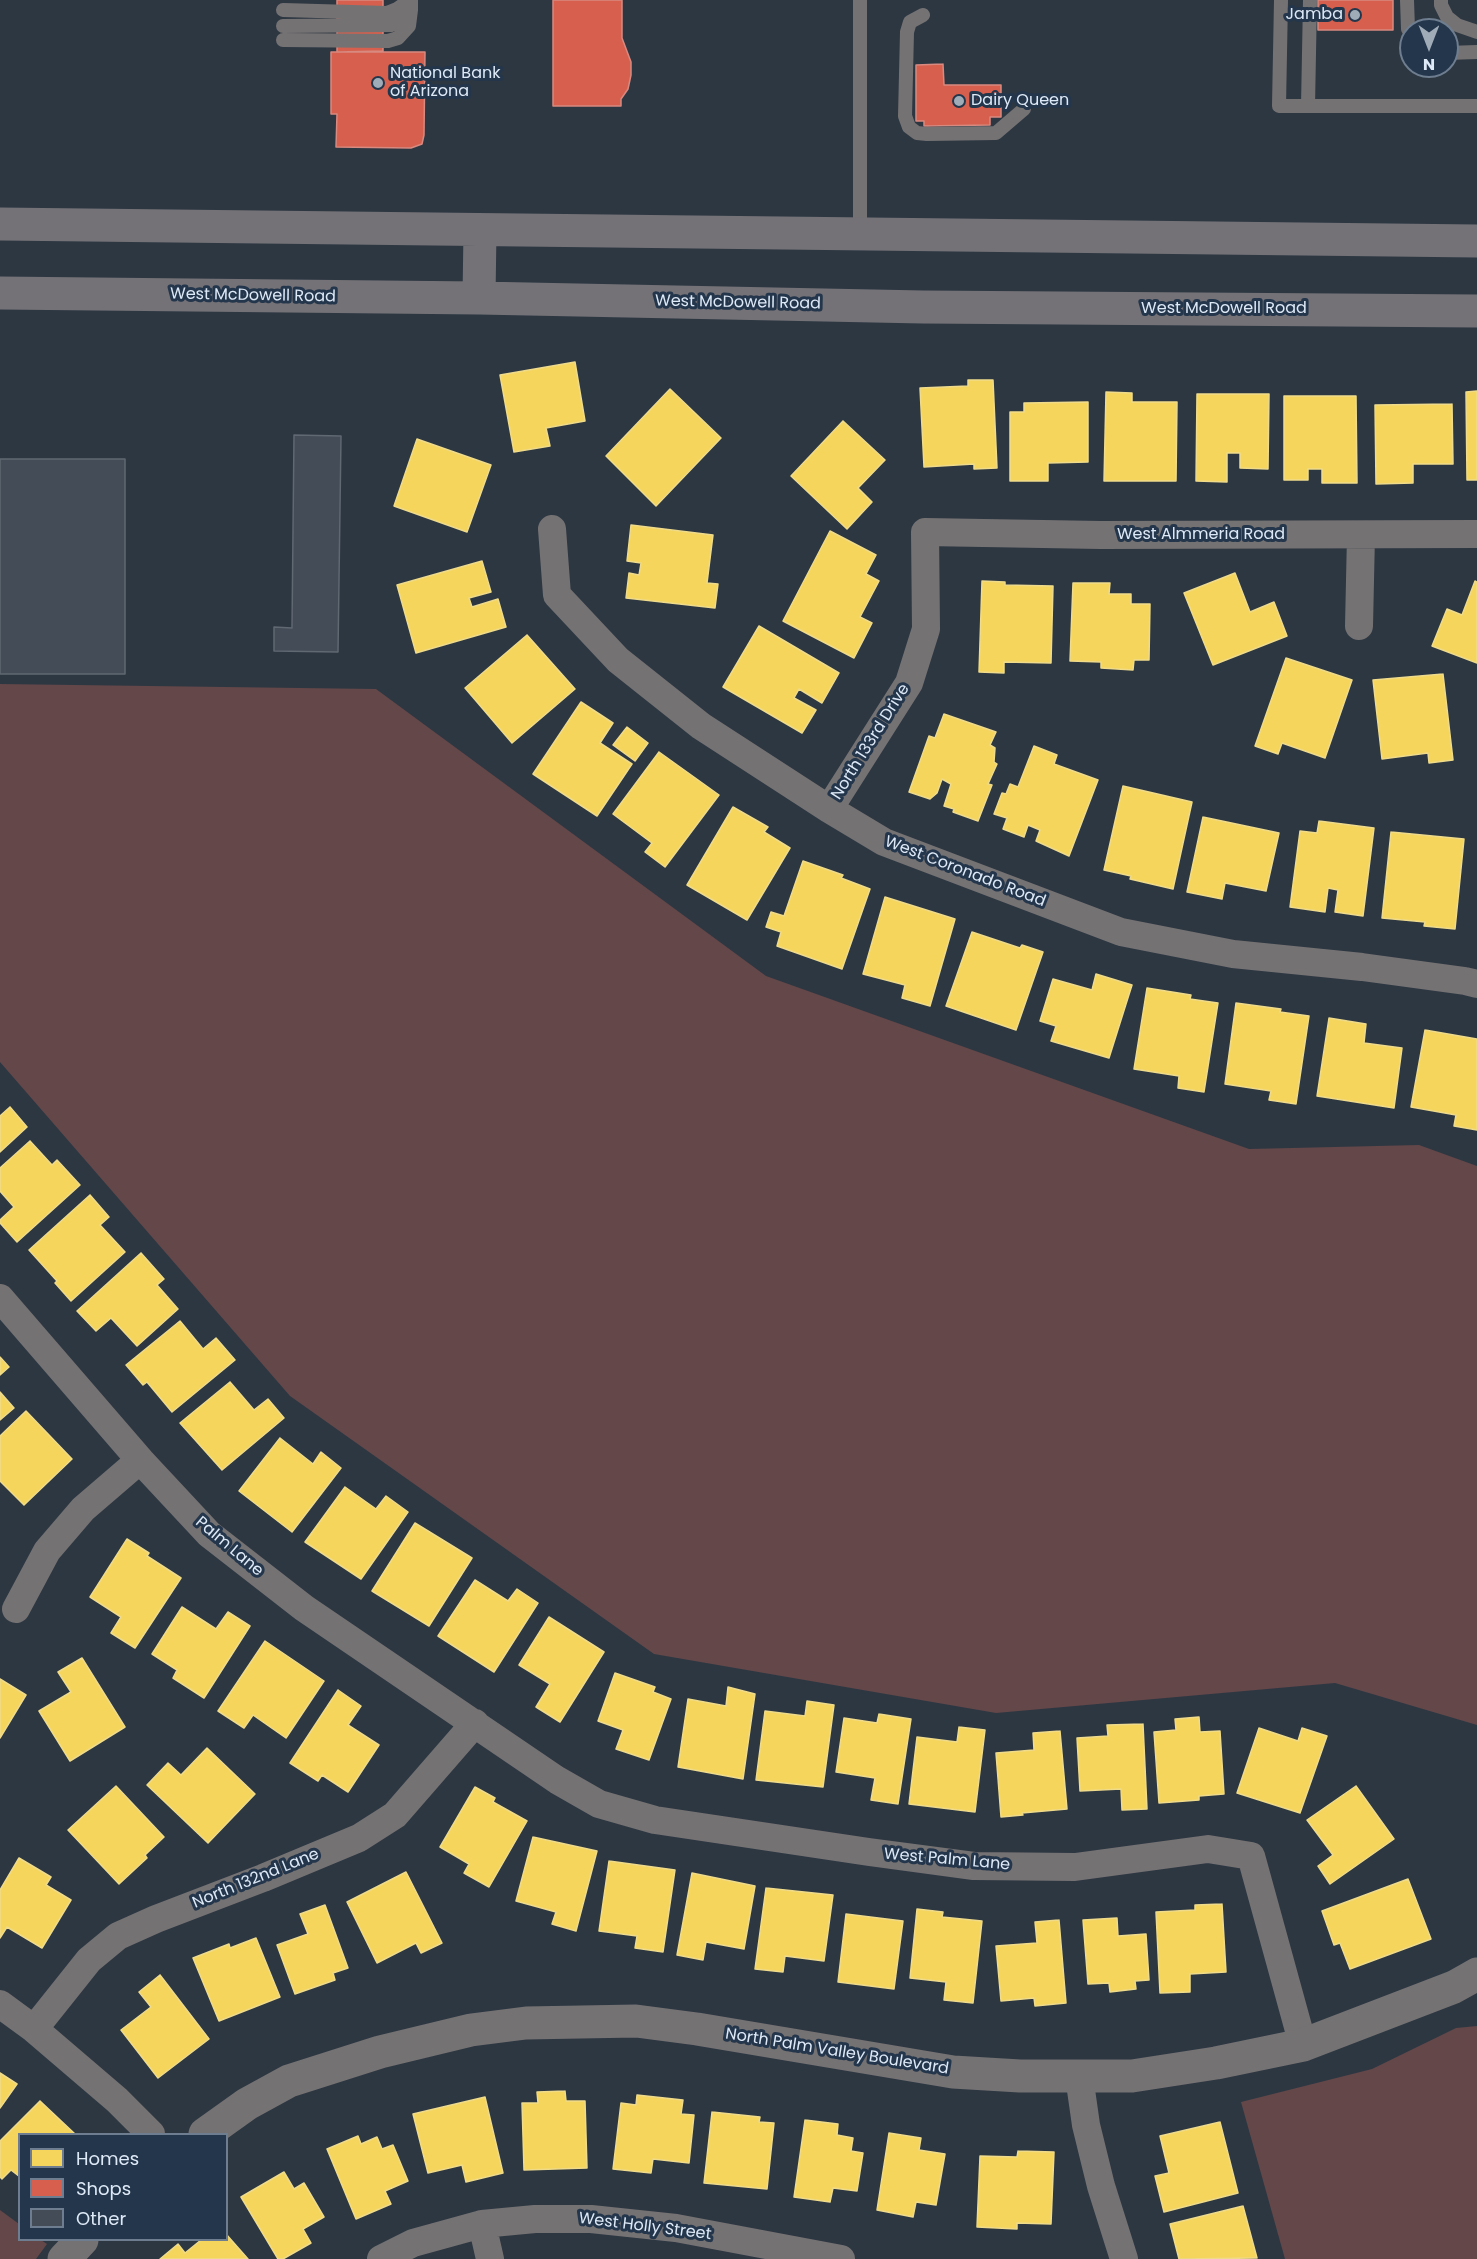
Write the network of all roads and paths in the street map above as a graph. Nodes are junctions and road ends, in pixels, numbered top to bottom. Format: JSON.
{"nodes":[{"id":1,"x":860,"y":0,"type":"edge"},
{"id":2,"x":1281,"y":0,"type":"edge"},
{"id":3,"x":1310,"y":0,"type":"edge"},
{"id":4,"x":1407,"y":0,"type":"edge"},
{"id":5,"x":1441,"y":0,"type":"edge"},
{"id":6,"x":410,"y":3,"type":"edge"},
{"id":7,"x":283,"y":10,"type":"dead end"},
{"id":8,"x":923,"y":15,"type":"dead end"},
{"id":9,"x":1408,"y":18,"type":"edge"},
{"id":10,"x":1477,"y":32,"type":"edge"},
{"id":11,"x":283,"y":33,"type":"dead end"},
{"id":12,"x":1477,"y":52,"type":"edge"},
{"id":13,"x":1459,"y":53,"type":"edge"},
{"id":14,"x":1308,"y":106,"type":"junction"},
{"id":15,"x":1477,"y":106,"type":"edge"},
{"id":16,"x":1024,"y":109,"type":"dead end"},
{"id":17,"x":0,"y":224,"type":"edge"},
{"id":18,"x":480,"y":230,"type":"junction"},
{"id":19,"x":860,"y":234,"type":"junction"},
{"id":20,"x":1477,"y":241,"type":"edge"},
{"id":21,"x":0,"y":293,"type":"edge"},
{"id":22,"x":479,"y":298,"type":"junction"},
{"id":23,"x":1477,"y":311,"type":"edge"},
{"id":24,"x":552,"y":529,"type":"dead end"},
{"id":25,"x":925,"y":532,"type":"joint"},
{"id":26,"x":1477,"y":534,"type":"edge"},
{"id":27,"x":1362,"y":535,"type":"junction"},
{"id":28,"x":1359,"y":626,"type":"dead end"},
{"id":29,"x":829,"y":809,"type":"junction"},
{"id":30,"x":1477,"y":984,"type":"edge"},
{"id":31,"x":0,"y":1298,"type":"edge"},
{"id":32,"x":140,"y":1460,"type":"junction"},
{"id":33,"x":16,"y":1609,"type":"dead end"},
{"id":34,"x":475,"y":1723,"type":"junction"},
{"id":35,"x":1477,"y":1974,"type":"edge"},
{"id":36,"x":0,"y":2004,"type":"edge"},
{"id":37,"x":34,"y":2029,"type":"junction"},
{"id":38,"x":1303,"y":2045,"type":"junction"},
{"id":39,"x":1079,"y":2076,"type":"junction"},
{"id":40,"x":150,"y":2133,"type":"edge"},
{"id":41,"x":206,"y":2133,"type":"edge"},
{"id":42,"x":482,"y":2224,"type":"junction"},
{"id":43,"x":81,"y":2241,"type":"edge"},
{"id":44,"x":64,"y":2259,"type":"edge"},
{"id":45,"x":381,"y":2259,"type":"edge"},
{"id":46,"x":490,"y":2259,"type":"edge"},
{"id":47,"x":839,"y":2259,"type":"edge"},
{"id":48,"x":1124,"y":2259,"type":"edge"}],
"edges":[{"from":1,"to":19,"type":"lane"},
{"from":2,"to":14,"type":"lane"},
{"from":3,"to":14,"type":"lane"},
{"from":4,"to":9,"type":"lane"},
{"from":5,"to":10,"type":"lane"},
{"from":6,"to":7,"type":"lane"},
{"from":6,"to":11,"type":"lane"},
{"from":8,"to":16,"type":"lane"},
{"from":12,"to":13,"type":"lane"},
{"from":14,"to":15,"type":"lane"},
{"from":17,"to":18,"type":"main road"},
{"from":18,"to":19,"type":"main road"},
{"from":18,"to":22,"type":"main road"},
{"from":19,"to":20,"type":"main road"},
{"from":21,"to":22,"type":"main road","name":"West McDowell Road"},
{"from":22,"to":23,"type":"main road","name":"West McDowell Road"},
{"from":24,"to":29,"type":"street","name":"West Coronado Road"},
{"from":25,"to":27,"type":"street","name":"West Almmeria Road"},
{"from":25,"to":29,"type":"street","name":"North 133rd Drive"},
{"from":26,"to":27,"type":"street","name":"West Almmeria Road"},
{"from":27,"to":28,"type":"street"},
{"from":29,"to":30,"type":"street","name":"West Coronado Road"},
{"from":31,"to":32,"type":"street","name":"Palm Lane"},
{"from":32,"to":33,"type":"street"},
{"from":32,"to":34,"type":"street","name":"Palm Lane"},
{"from":34,"to":37,"type":"street","name":"North 132nd Lane"},
{"from":34,"to":38,"type":"street","name":"West Palm Lane"},
{"from":35,"to":38,"type":"street","name":"North Palm Valley Boulevard"},
{"from":36,"to":37,"type":"street"},
{"from":37,"to":40,"type":"street"},
{"from":38,"to":39,"type":"street","name":"North Palm Valley Boulevard"},
{"from":39,"to":41,"type":"street","name":"North Palm Valley Boulevard"},
{"from":39,"to":48,"type":"street"},
{"from":42,"to":45,"type":"street","name":"West Holly Street"},
{"from":42,"to":46,"type":"street"},
{"from":42,"to":47,"type":"street","name":"West Holly Street"},
{"from":43,"to":44,"type":"street"}]}
